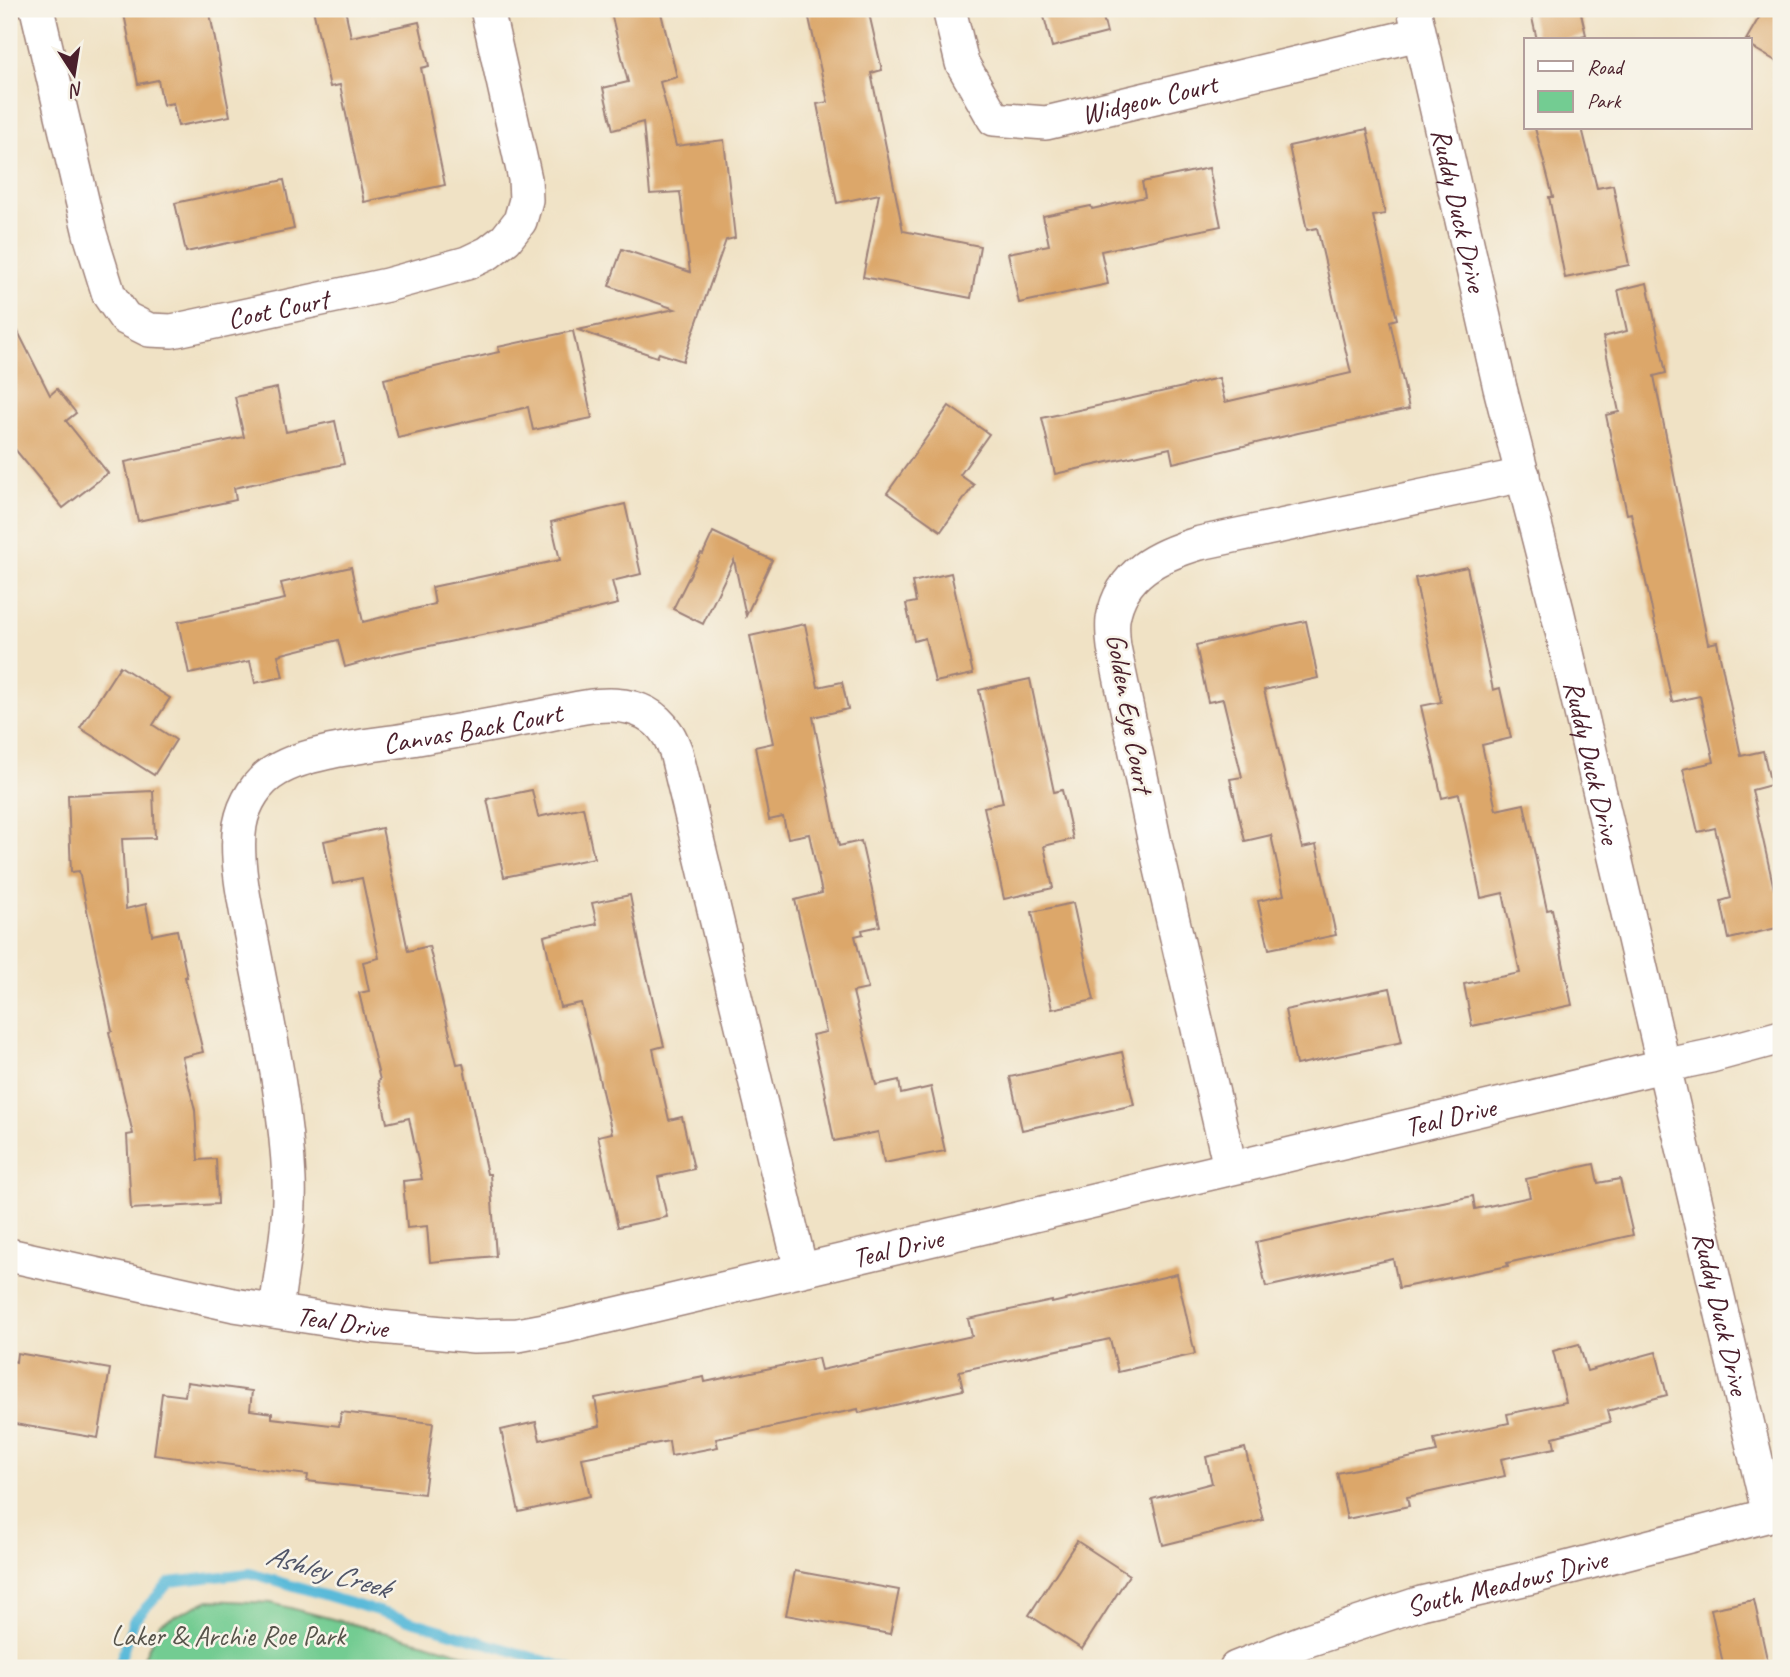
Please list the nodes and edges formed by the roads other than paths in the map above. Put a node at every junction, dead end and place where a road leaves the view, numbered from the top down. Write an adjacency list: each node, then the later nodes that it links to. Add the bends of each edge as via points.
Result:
1 (37, 9): 2 (street, Coot Court, via 90,234 109,295 125,318 149,330 172,331 387,285 467,262 506,239 520,221 526,200 525,178)
2 (487, 9)
3 (949, 9): 4 (street, Widgeon Court, via 962,63 994,119 1046,123)
4 (1417, 22): 5 (street, Ruddy Duck Drive)
5 (1523, 475): 7 (street, Ruddy Duck Drive); 8 (street, Golden Eye Court, via 1200,543 1153,561 1133,576 1119,596 1113,621 1114,647)
6 (1781, 1037): 7 (street, Teal Drive)
7 (1663, 1066): 8 (street, Teal Drive); 12 (street, Ruddy Duck Drive)
8 (1230, 1167): 10 (street, Teal Drive)
9 (9, 1255): 11 (street, Teal Drive)
10 (801, 1270): 11 (street, Teal Drive, via 518,1335 474,1336 370,1326); 11 (street, Canvas Back Court, via 676,751 667,732 651,716 632,707 610,705 298,760 258,785 246,805 239,850 244,901 279,1083 289,1180)
11 (276, 1311)
12 (1775, 1514): 13 (street, South Meadows Drive, via 1421,1603)
13 (1236, 1668)

